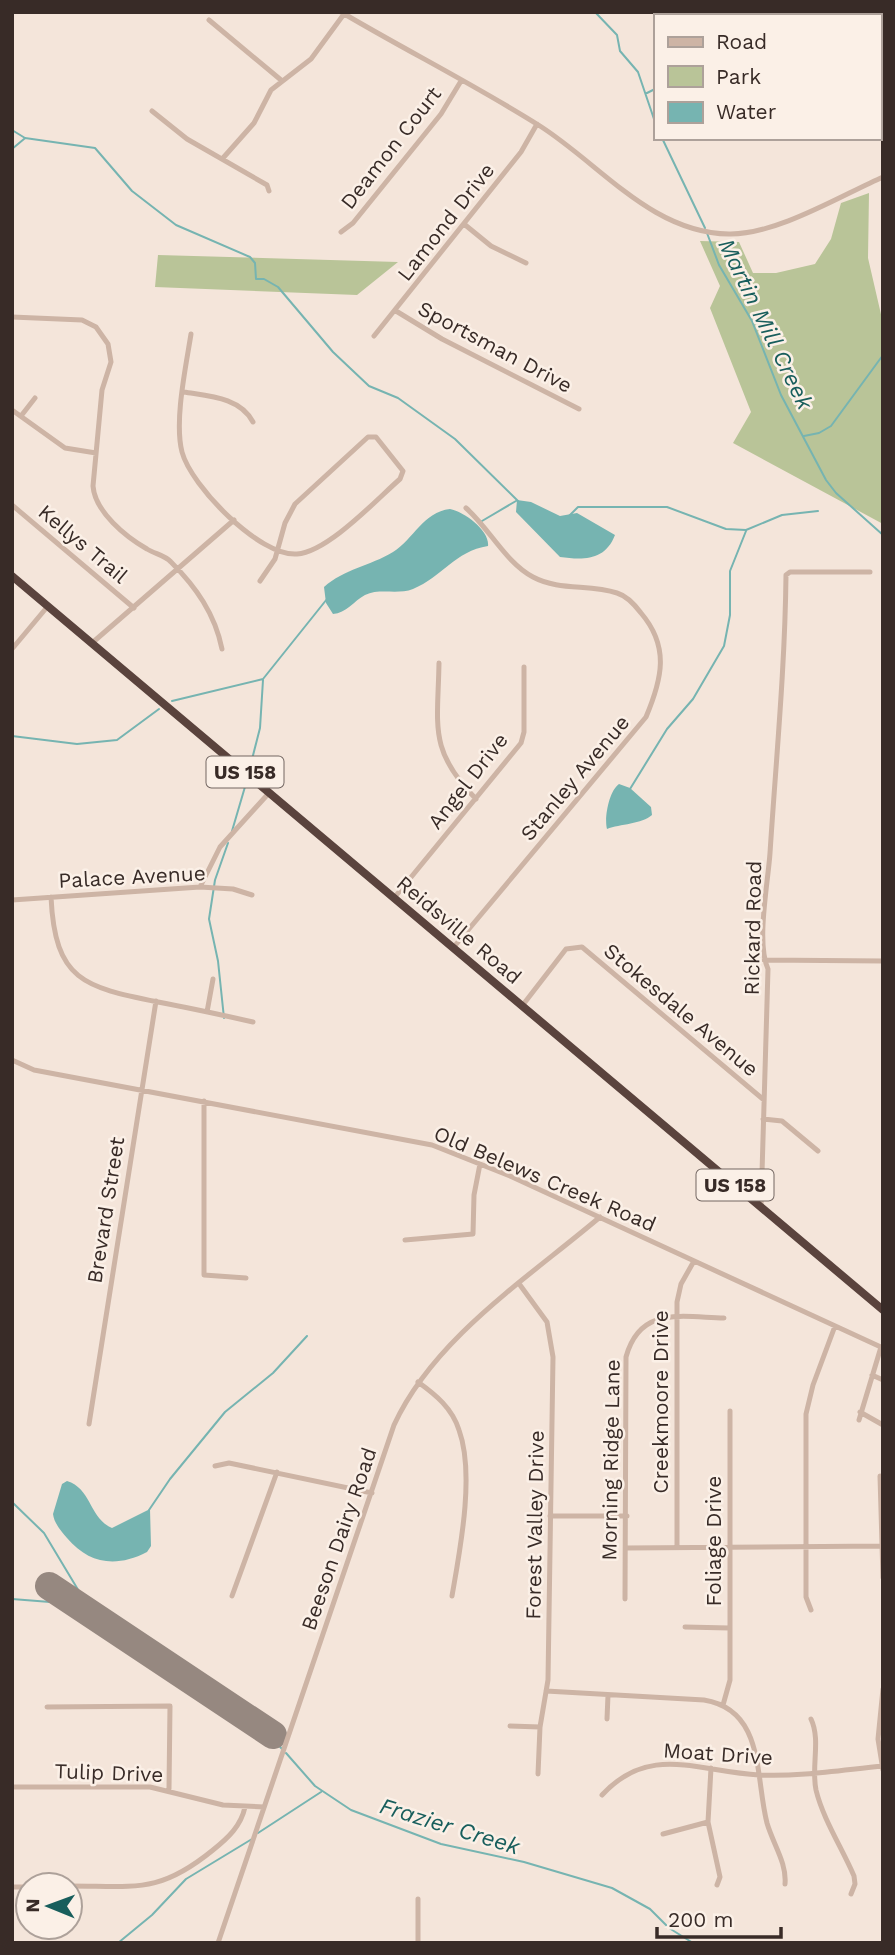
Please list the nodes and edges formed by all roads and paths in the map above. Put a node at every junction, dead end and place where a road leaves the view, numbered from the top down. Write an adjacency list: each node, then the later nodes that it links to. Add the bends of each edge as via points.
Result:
1 (343, 13): 3 (street, via 311,59); 4 (street)
2 (208, 20): 3 (street)
3 (281, 80): 7 (street, via 265,98 254,123)
4 (461, 81): 6 (street); 11 (street, Deamon Court, via 431,127)
5 (152, 111): 7 (street, via 187,139)
6 (537, 124): 8 (street, via 654,213 707,233 761,230); 10 (street, Lamond Drive, via 521,152)
7 (223, 158): 9 (street)
8 (883, 177)
9 (269, 191)
10 (464, 224): 12 (street, via 491,246); 13 (street, Lamond Drive)
11 (341, 232)
12 (526, 263)
13 (396, 311): 16 (street, Lamond Drive); 19 (street, Sportsman Drive)
14 (12, 317): 23 (street, via 79,319 96,327 105,338 111,362 102,390)
15 (191, 334): 17 (street)
16 (374, 336)
17 (184, 392): 22 (street, via 230,401); 26 (street, via 182,452 196,479)
18 (35, 398): 21 (street)
19 (579, 409)
20 (12, 410): 21 (street)
21 (21, 416): 23 (street, via 65,448)
22 (253, 422)
23 (96, 453): 28 (street, via 93,486 99,507)
24 (12, 505): 33 (street, Kellys Trail)
25 (466, 508): 46 (street, Stanley Avenue, via 530,576 555,585 618,593 631,602 653,629 662,662 654,698 640,726)
26 (234, 520): 27 (street); 28 (street)
27 (276, 552): 27 (street, via 295,504 359,444 376,437 403,471 400,479 321,546 298,554); 31 (street)
28 (177, 569): 33 (street); 36 (street, via 209,609)
29 (870, 572): 47 (street, Rickard Road, via 786,575)
30 (12, 576): 32 (highway, Reidsville Road / US 158)
31 (260, 581)
32 (48, 606): 34 (highway, Reidsville Road / US 158); 35 (street)
33 (134, 608): 34 (street)
34 (92, 643): 39 (highway, Reidsville Road / US 158)
35 (12, 649)
36 (222, 649)
37 (439, 663): 40 (street, via 440,750 450,770)
38 (524, 667): 40 (street, Angel Drive, via 521,743)
39 (269, 793): 41 (street, via 220,847); 44 (highway, Reidsville Road / US 158)
40 (476, 799): 44 (street, Angel Drive)
41 (200, 887): 42 (street, Palace Avenue); 43 (street, Palace Avenue)
42 (252, 895)
43 (51, 897): 45 (street, Palace Avenue); 50 (street, via 54,938 75,974 108,992)
44 (394, 898): 46 (highway, Reidsville Road / US 158)
45 (12, 900)
46 (453, 948): 51 (highway, Reidsville Road / US 158)
47 (764, 960): 48 (street); 56 (street, Rickard Road, via 768,969)
48 (883, 961)
49 (213, 979): 52 (street)
50 (156, 1002): 52 (street); 55 (street, Brevard Street)
51 (522, 1006): 56 (street, Stokesdale Avenue, via 566,949 582,947); 61 (highway, Reidsville Road / US 158)
52 (207, 1012): 53 (street)
53 (253, 1022)
54 (12, 1060): 55 (street, Old Belews Creek Road, via 34,1070)
55 (141, 1090): 57 (street, Old Belews Creek Road); 78 (street, Brevard Street)
56 (764, 1100): 58 (street, Rickard Road)
57 (204, 1101): 60 (street, Old Belews Creek Road, via 393,1136); 65 (street, via 204,1275)
58 (763, 1119): 59 (street, via 782,1121); 61 (street, Rickard Road)
59 (818, 1151)
60 (480, 1164): 62 (street, Old Belews Creek Road); 63 (street, via 473,1234)
61 (761, 1208): 67 (highway, Reidsville Road / US 158)
62 (600, 1217): 64 (street, Old Belews Creek Road); 66 (street, Beeson Dairy Road)
63 (405, 1240)
64 (694, 1261): 68 (street, Creekmoore Drive, via 681,1284); 70 (street, Old Belews Creek Road)
65 (246, 1278)
66 (520, 1285): 74 (street, Beeson Dairy Road, via 469,1327); 84 (street, Forest Valley Drive, via 541,1310 551,1336)
67 (883, 1310)
68 (678, 1317): 69 (street, Morning Ridge Lane); 85 (street, Morning Ridge Lane, via 646,1324 630,1341 626,1357); 87 (street, Creekmoore Drive)
69 (724, 1318)
70 (835, 1326): 71 (street, Old Belews Creek Road); 89 (street, via 807,1411)
71 (882, 1348): 72 (street)
72 (872, 1375): 73 (street); 76 (street)
73 (883, 1380)
74 (418, 1382): 83 (street, Beeson Dairy Road, via 394,1425); 93 (street, via 451,1412 465,1453 463,1531)
75 (730, 1411): 88 (street, Foliage Drive)
76 (860, 1412): 77 (street); 79 (street)
77 (859, 1420)
78 (89, 1424)
79 (883, 1425)
80 (215, 1466): 81 (street, via 229,1463)
81 (277, 1472): 83 (street); 92 (street)
82 (880, 1476): 86 (street)
83 (372, 1493): 116 (street, Beeson Dairy Road)
84 (550, 1516): 85 (street); 99 (street, Forest Valley Drive)
85 (626, 1516): 90 (street, Morning Ridge Lane)
86 (881, 1546): 89 (street); 91 (street)
87 (677, 1547): 88 (street); 90 (street)
88 (730, 1547): 89 (street); 97 (street, Foliage Drive)
89 (805, 1547): 95 (street, via 806,1597)
90 (626, 1548): 94 (street, Morning Ridge Lane)
91 (883, 1578)
92 (232, 1596)
93 (452, 1596)
94 (625, 1599)
95 (811, 1610)
96 (684, 1627): 97 (street)
97 (729, 1628): 101 (street, Foliage Drive, via 730,1671)
98 (883, 1689): 108 (street, via 878,1739)
99 (546, 1691): 100 (street); 106 (street, Forest Valley Drive)
100 (608, 1695): 101 (street); 103 (street)
101 (723, 1705): 111 (street, via 750,1731)
102 (47, 1707): 113 (street, via 170,1706)
103 (607, 1719)
104 (811, 1719): 109 (street, via 815,1727)
105 (510, 1726): 106 (street)
106 (540, 1727): 110 (street, Forest Valley Drive)
107 (710, 1768): 111 (street, Moat Drive); 114 (street, Moat Drive, via 671,1763 644,1766 619,1778); 117 (street)
108 (882, 1768): 109 (street, Moat Drive)
109 (814, 1772): 111 (street, Moat Drive); 122 (street, via 818,1797 854,1876)
110 (538, 1774)
111 (759, 1775): 119 (street, via 767,1824 786,1871)
112 (12, 1787): 113 (street, Tulip Drive)
113 (169, 1789): 115 (street, Tulip Drive)
114 (602, 1795)
115 (245, 1807): 116 (street, Tulip Drive); 121 (street, via 242,1820 222,1842 170,1880)
116 (264, 1807): 124 (street, Beeson Dairy Road)
117 (708, 1822): 118 (street); 120 (street, via 720,1877)
118 (663, 1834)
119 (785, 1884)
120 (716, 1885)
121 (84, 1886)
122 (851, 1895)
123 (418, 1899): 125 (street)
124 (218, 1943)
125 (418, 1943)

